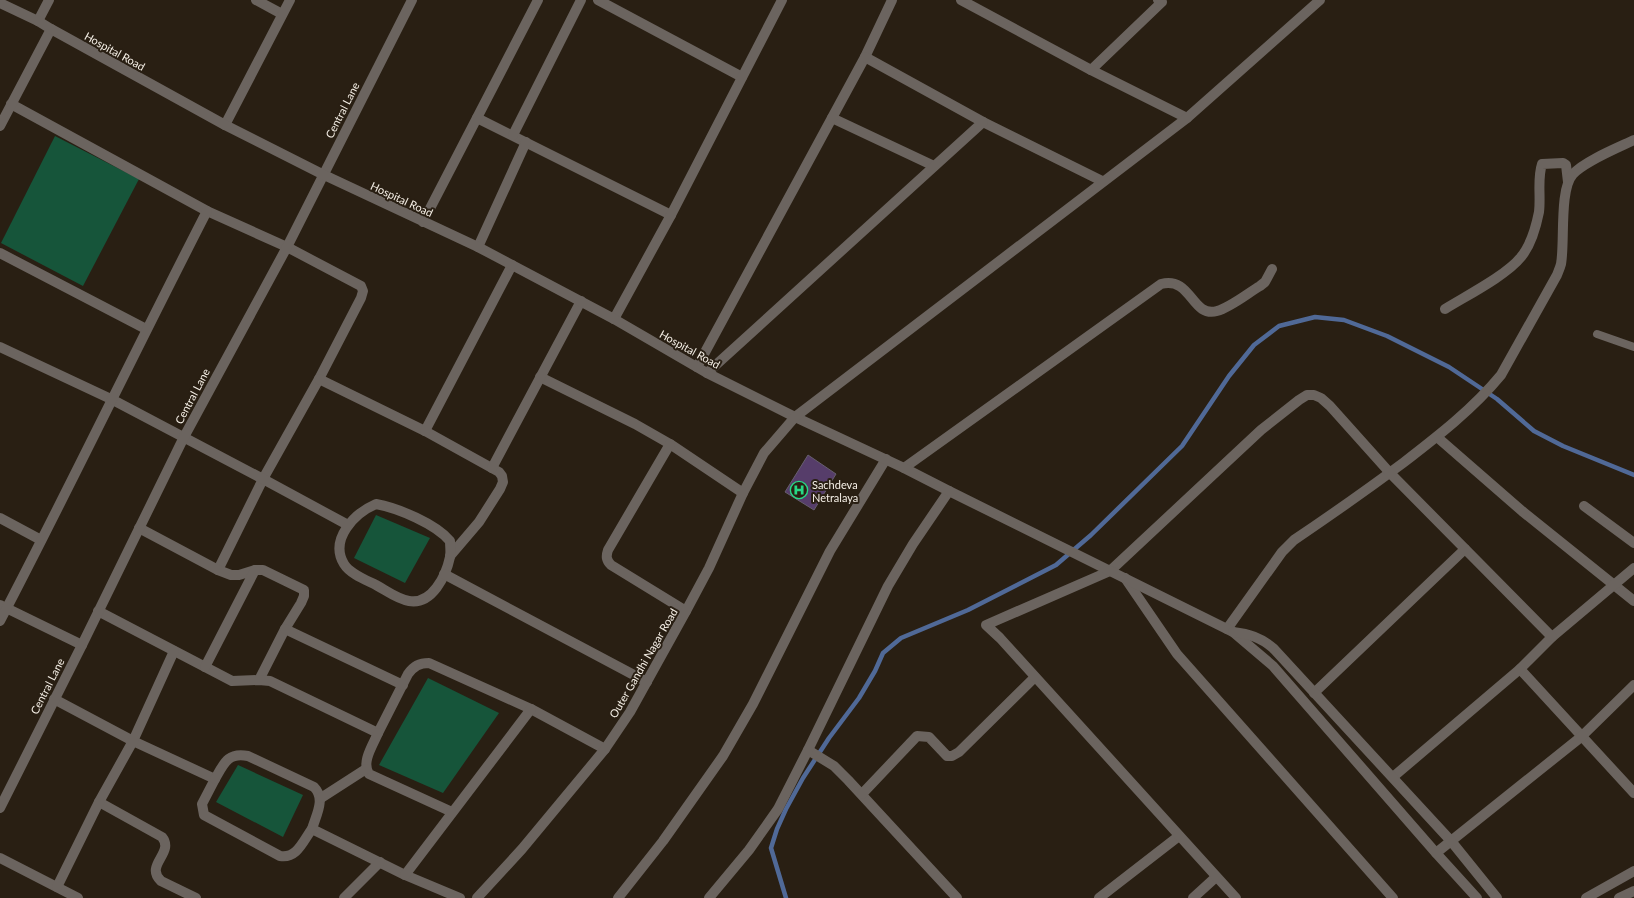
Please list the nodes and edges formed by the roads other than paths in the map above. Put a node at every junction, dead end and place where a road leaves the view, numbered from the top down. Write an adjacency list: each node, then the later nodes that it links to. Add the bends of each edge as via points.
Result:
1 (49, 0): 15 (street)
2 (256, 0): 14 (street)
3 (290, 0): 14 (street)
4 (412, 0): 31 (street, Central Lane)
5 (538, 0): 21 (street)
6 (581, 0): 27 (street)
7 (598, 0): 19 (street)
8 (782, 0): 19 (street)
9 (892, 0): 17 (street)
10 (961, 0): 18 (street)
11 (1320, 0): 23 (street, Outer Gandhi Nagar Road)
12 (1161, 1): 18 (street)
13 (0, 3): 15 (street, Hospital Road)
14 (282, 14): 25 (street)
15 (38, 21): 16 (street, Hospital Road)
16 (51, 29): 20 (street); 25 (street, Hospital Road)
17 (865, 57): 22 (street); 24 (street)
18 (1091, 70): 23 (street)
19 (742, 77): 35 (street)
20 (12, 104): 26 (street); 34 (street)
21 (477, 118): 27 (street); 36 (street)
22 (832, 118): 30 (street); 49 (street)
23 (1187, 118): 32 (street, Outer Gandhi Nagar Road)
24 (983, 122): 30 (street); 32 (street)
25 (225, 125): 31 (street, Hospital Road)
26 (0, 126)
27 (513, 135): 29 (street)
28 (1634, 140): 33 (street, via 1578,169)
29 (526, 142): 35 (street); 38 (street)
30 (934, 166): 50 (street)
31 (322, 174): 36 (street, Hospital Road); 37 (street, Central Lane)
32 (1102, 181): 54 (street, Outer Gandhi Nagar Road)
33 (1568, 182): 43 (street, via 1566,165 1559,162 1542,164 1539,211 1532,238 1521,258 1493,280); 57 (street, via 1563,215 1561,264 1557,276 1500,375 1486,393)
34 (207, 211): 37 (street); 45 (street)
35 (671, 215): 44 (street)
36 (423, 222): 38 (street, Hospital Road)
37 (287, 247): 52 (street, via 354,281 363,291); 56 (street, Central Lane)
38 (478, 247): 40 (street, Hospital Road)
39 (0, 253): 45 (street)
40 (512, 265): 42 (street, Hospital Road); 55 (street)
41 (1272, 269): 61 (street, via 1260,286 1217,311 1200,308 1180,285 1174,282 1161,284)
42 (581, 301): 44 (street, Hospital Road); 51 (street)
43 (1446, 308)
44 (614, 319): 49 (street, Hospital Road)
45 (146, 329): 53 (street)
46 (1597, 334): 48 (lane)
47 (0, 347): 53 (street)
48 (1634, 348)
49 (697, 367): 50 (street, Hospital Road)
50 (707, 373): 54 (street, Hospital Road)
51 (540, 377): 58 (street); 60 (street)
52 (319, 379): 55 (street); 63 (street)
53 (113, 400): 56 (street); 70 (street)
54 (794, 417): 59 (street, Hospital Road); 65 (street, Outer Gandhi Nagar Road, via 764,454)
55 (425, 431): 60 (street)
56 (184, 437): 63 (street); 69 (street, Central Lane)
57 (1437, 437): 62 (street); 80 (street, via 1522,511)
58 (670, 444): 65 (street); 84 (street, via 606,556 611,565)
59 (886, 459): 61 (street, Hospital Road); 131 (street, via 830,551 753,704 723,756 663,841)
60 (492, 468): 73 (street, via 502,476 500,489 479,522)
61 (904, 468): 64 (street, Hospital Road)
62 (1390, 473): 72 (street); 77 (street, via 1326,402 1321,398 1307,396 1261,430); 87 (street, via 1294,540 1282,552)
63 (263, 479): 68 (street); 75 (street)
64 (948, 491): 77 (street, Hospital Road); 105 (street, via 888,586)
65 (742, 493): 84 (street, Outer Gandhi Nagar Road, via 709,568)
66 (1584, 506): 71 (street)
67 (0, 518): 70 (street)
68 (348, 526): 73 (street, via 366,508 376,504 390,507 445,534 450,541); 78 (street, via 339,546 344,563 351,571 401,599 410,602 421,601 430,596)
69 (139, 528): 75 (street); 83 (street, Central Lane)
70 (42, 540): 82 (street)
71 (1634, 543)
72 (1465, 549): 88 (street); 98 (street)
73 (450, 556): 78 (street)
74 (1634, 568): 80 (street)
75 (218, 570): 76 (street, via 239,575)
76 (255, 570): 86 (street, via 270,572 304,590 304,596); 91 (street)
77 (1110, 570): 79 (street, Hospital Road); 93 (street, via 986,625)
78 (444, 574): 95 (street)
79 (1125, 578): 87 (street, Hospital Road); 137 (street, via 1177,654)
80 (1615, 586): 81 (street); 88 (street)
81 (1634, 601)
82 (3, 606): 85 (street); 89 (street)
83 (98, 611): 89 (street, Central Lane); 90 (street)
84 (686, 611): 95 (street, Outer Gandhi Nagar Road)
85 (0, 621)
86 (285, 629): 94 (street); 96 (street)
87 (1230, 630): 98 (street, via 1264,640); 118 (street, via 1273,666)
88 (1552, 637): 92 (street)
89 (82, 645): 99 (street, Central Lane)
90 (174, 651): 91 (street); 103 (street)
91 (205, 667): 94 (street, via 232,682)
92 (1520, 670): 102 (street); 107 (street)
93 (1034, 678): 110 (street, via 959,752 947,756 929,737 918,736); 116 (street)
94 (259, 680): 101 (street, via 282,686)
95 (647, 682): 104 (street, Outer Gandhi Nagar Road)
96 (403, 685): 100 (street, via 414,666 429,663); 101 (street)
97 (1634, 686): 102 (street)
98 (1314, 693): 107 (street)
99 (54, 699): 103 (street); 113 (street, Central Lane)
100 (531, 709): 104 (street); 114 (street)
101 (378, 733): 106 (street, via 368,755)
102 (1582, 737): 109 (street); 117 (street)
103 (133, 741): 108 (street); 112 (street)
104 (606, 749): 130 (street, Outer Gandhi Nagar Road)
105 (811, 752): 110 (street, via 834,766); 132 (street, via 764,830)
106 (366, 769): 111 (street); 114 (street, via 369,774)
107 (1393, 778): 117 (street)
108 (215, 779): 111 (street, via 225,761 232,756 248,756 314,787); 115 (street, via 202,804 204,815 280,856 292,856)
109 (1634, 793)
110 (862, 794): 133 (street)
111 (321, 798): 115 (street)
112 (100, 802): 124 (street); 127 (street, via 162,837 166,846 156,868 157,877)
113 (0, 808)
114 (452, 812): 122 (street)
115 (312, 829): 120 (street)
116 (1179, 836): 123 (street); 134 (street)
117 (1451, 841): 118 (street); 139 (street)
118 (1436, 853): 138 (street)
119 (0, 858): 124 (street)
120 (380, 862): 122 (street); 128 (street)
121 (1634, 871): 140 (street)
122 (405, 875): 129 (street)
123 (1216, 877): 135 (street); 136 (street)
124 (57, 887): 126 (street)
125 (1634, 891): 141 (street)
126 (78, 898)
127 (196, 898)
128 (344, 898)
129 (460, 898)
130 (477, 898)
131 (618, 898)
132 (709, 898)
133 (958, 898)
134 (1099, 898)
135 (1193, 898)
136 (1236, 898)
137 (1393, 898)
138 (1477, 898)
139 (1497, 898)
140 (1586, 898)
141 (1619, 898)

